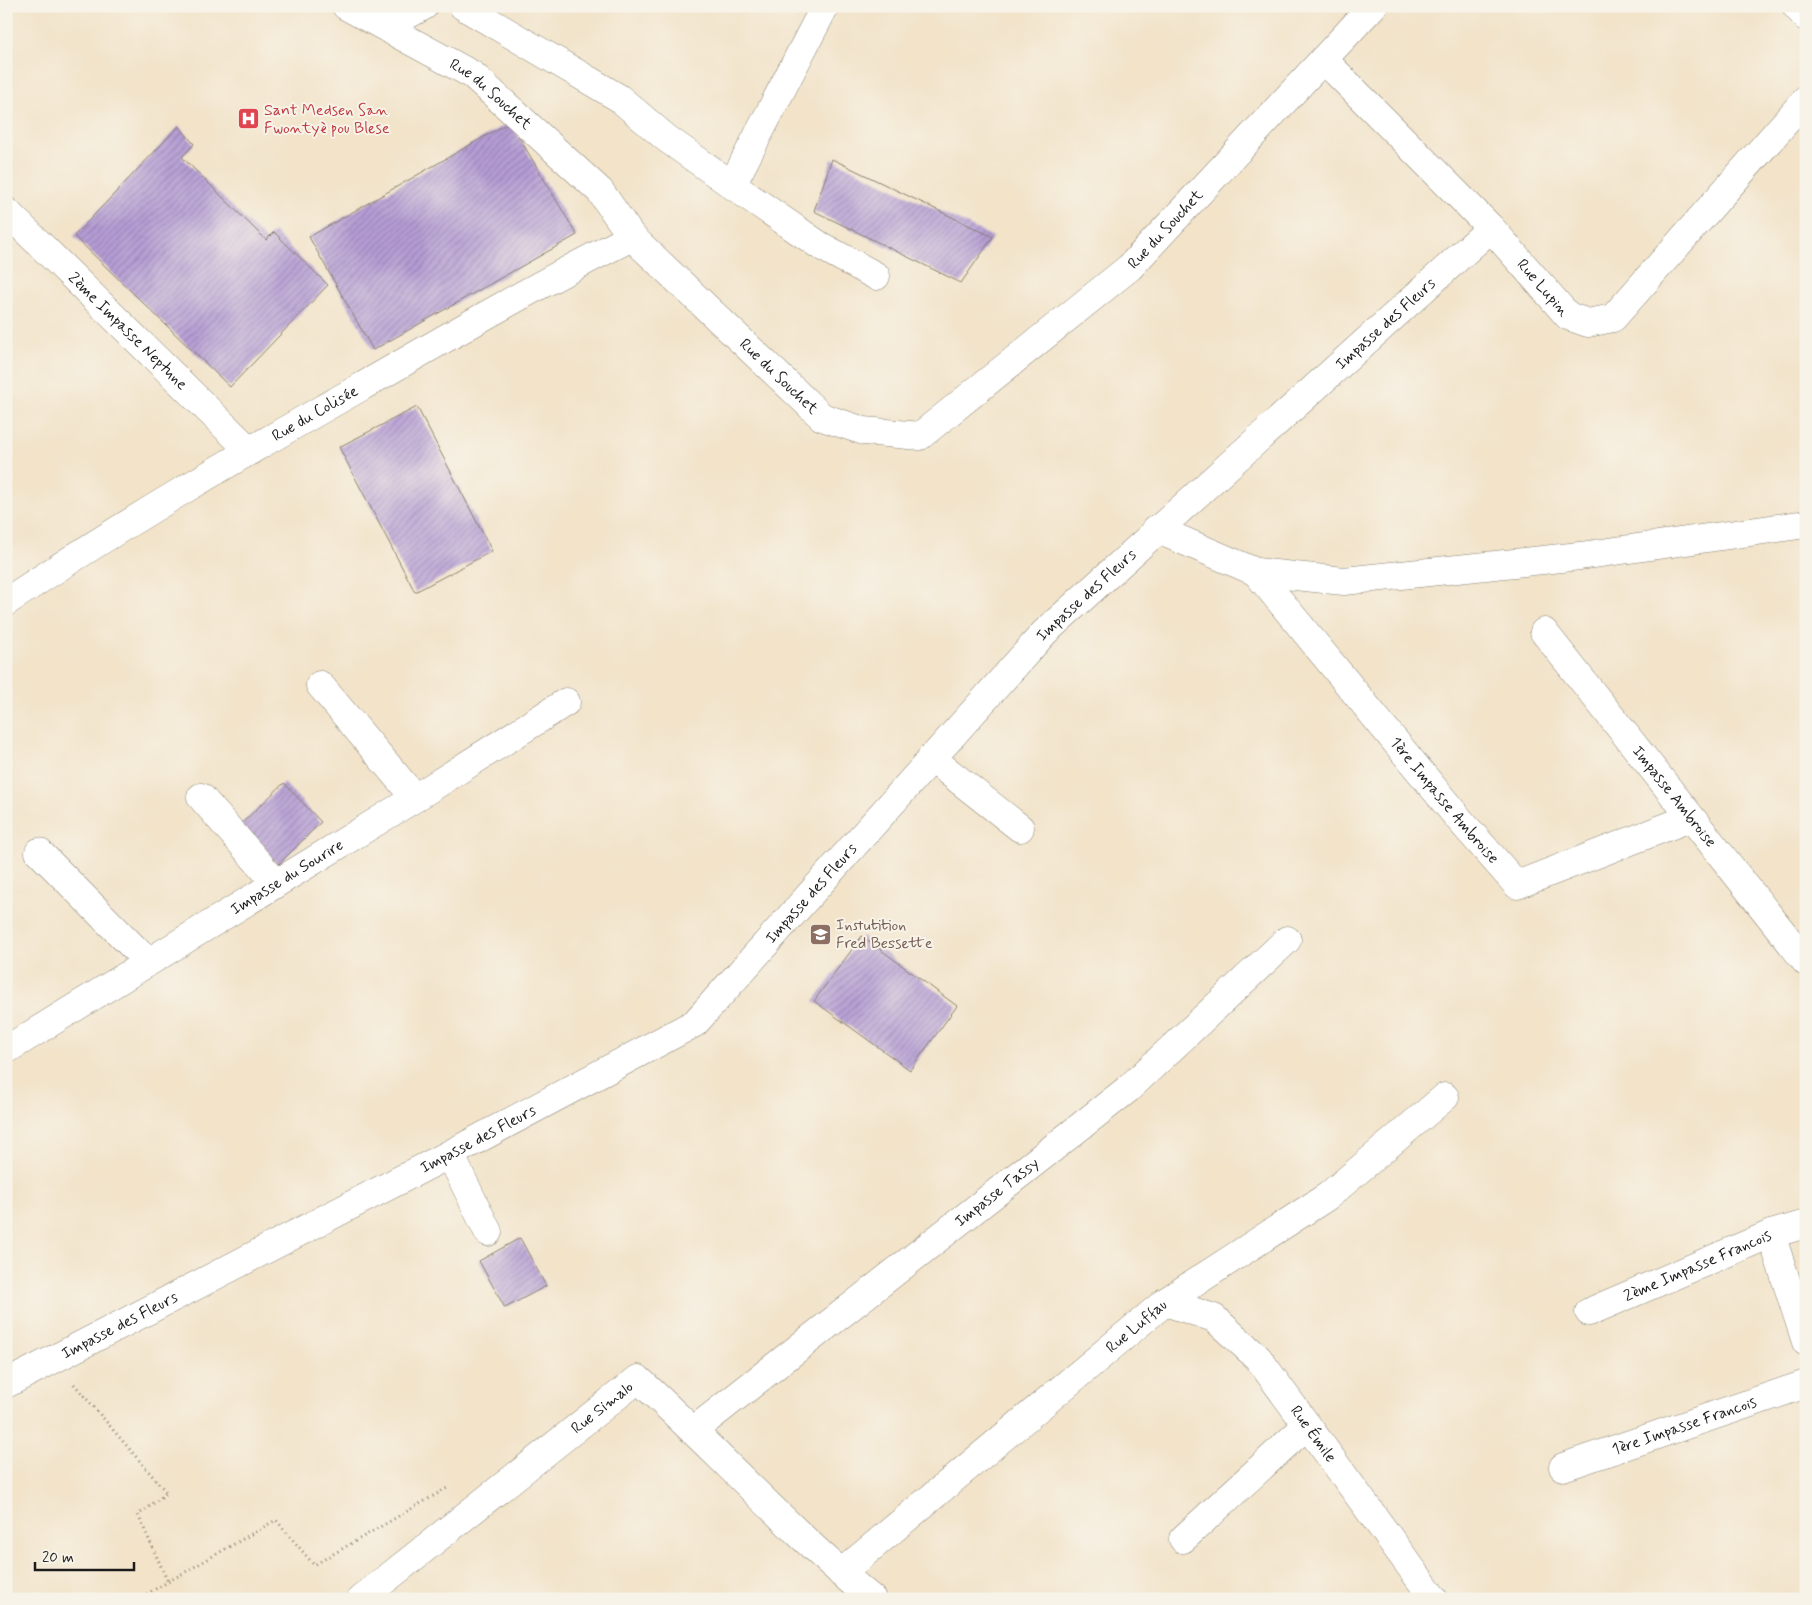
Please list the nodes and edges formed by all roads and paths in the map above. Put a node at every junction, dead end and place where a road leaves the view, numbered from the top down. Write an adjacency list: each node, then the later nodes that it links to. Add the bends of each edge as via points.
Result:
1 (346, 6): 8 (street, Rue du Souchet)
2 (424, 6): 8 (street)
3 (463, 6): 11 (street, via 619,98 666,138)
4 (825, 6): 11 (street)
5 (1373, 6): 9 (street, Rue du Souchet)
6 (1796, 6): 7 (street)
7 (1806, 16)
8 (387, 26): 14 (street, Rue du Souchet, via 473,75 600,191)
9 (1324, 60): 13 (street, Rue Lupin); 14 (street, Rue du Souchet, via 1130,267 920,436 864,431 822,417)
10 (1806, 99): 13 (street, Rue Lupin, via 1612,318 1588,323 1568,316)
11 (732, 185): 15 (street, via 820,245)
12 (6, 211): 16 (street, 2ème Impasse Neptune)
13 (1491, 228): 18 (street, Impasse des Fleurs)
14 (632, 237): 16 (street, Rue du Colisée, via 559,274)
15 (876, 276)
16 (250, 451): 20 (street, Rue du Colisée, via 61,565)
17 (1806, 524): 19 (street, via 1580,556 1344,581)
18 (1156, 529): 19 (street); 24 (street, Impasse des Fleurs, via 1044,633)
19 (1256, 572): 27 (street, 1ère Impasse Ambroise, via 1517,885)
20 (6, 602)
21 (1544, 632): 27 (street, Impasse Ambroise)
22 (320, 685): 26 (street)
23 (566, 702): 26 (street, Impasse du Sourire)
24 (931, 758): 28 (street); 36 (street, Impasse des Fleurs, via 695,1023)
25 (201, 797): 30 (street)
26 (415, 798): 30 (street, Impasse du Sourire)
27 (1690, 818): 33 (street, Impasse Ambroise)
28 (1020, 828)
29 (39, 852): 32 (street)
30 (276, 883): 32 (street, Impasse du Sourire)
31 (1287, 940): 47 (street, Impasse Tassy, via 1128,1089)
32 (148, 962): 34 (street, Impasse du Sourire)
33 (1806, 962)
34 (7, 1047)
35 (1445, 1097): 40 (street, Rue Luffau, via 1328,1196)
36 (450, 1154): 38 (street); 43 (street, Impasse des Fleurs)
37 (1806, 1224): 39 (street, 2ème Impasse Francois)
38 (488, 1232)
39 (1771, 1234): 41 (street, 2ème Impasse Francois); 42 (street)
40 (1165, 1302): 46 (street, Rue Émile, via 1214,1318 1258,1358); 51 (street, Rue Luffau)
41 (1589, 1312)
42 (1806, 1342)
43 (53, 1359): 44 (street, Impasse des Fleurs); 52 (path, via 167,1493 138,1516)
44 (6, 1384)
45 (1806, 1384): 48 (street, 1ère Impasse Francois)
46 (1307, 1425): 50 (street); 56 (street, Rue Émile)
47 (694, 1430): 49 (street, Rue Simalo, via 638,1379); 51 (street, Rue Simalo)
48 (1562, 1467)
49 (490, 1496): 52 (path, via 464,1479 314,1564 276,1520); 54 (street, Rue Simalo)
50 (1183, 1539)
51 (840, 1573): 55 (street, Rue Simalo)
52 (168, 1582): 53 (path)
53 (138, 1599)
54 (361, 1599)
55 (872, 1599)
56 (1434, 1599)

